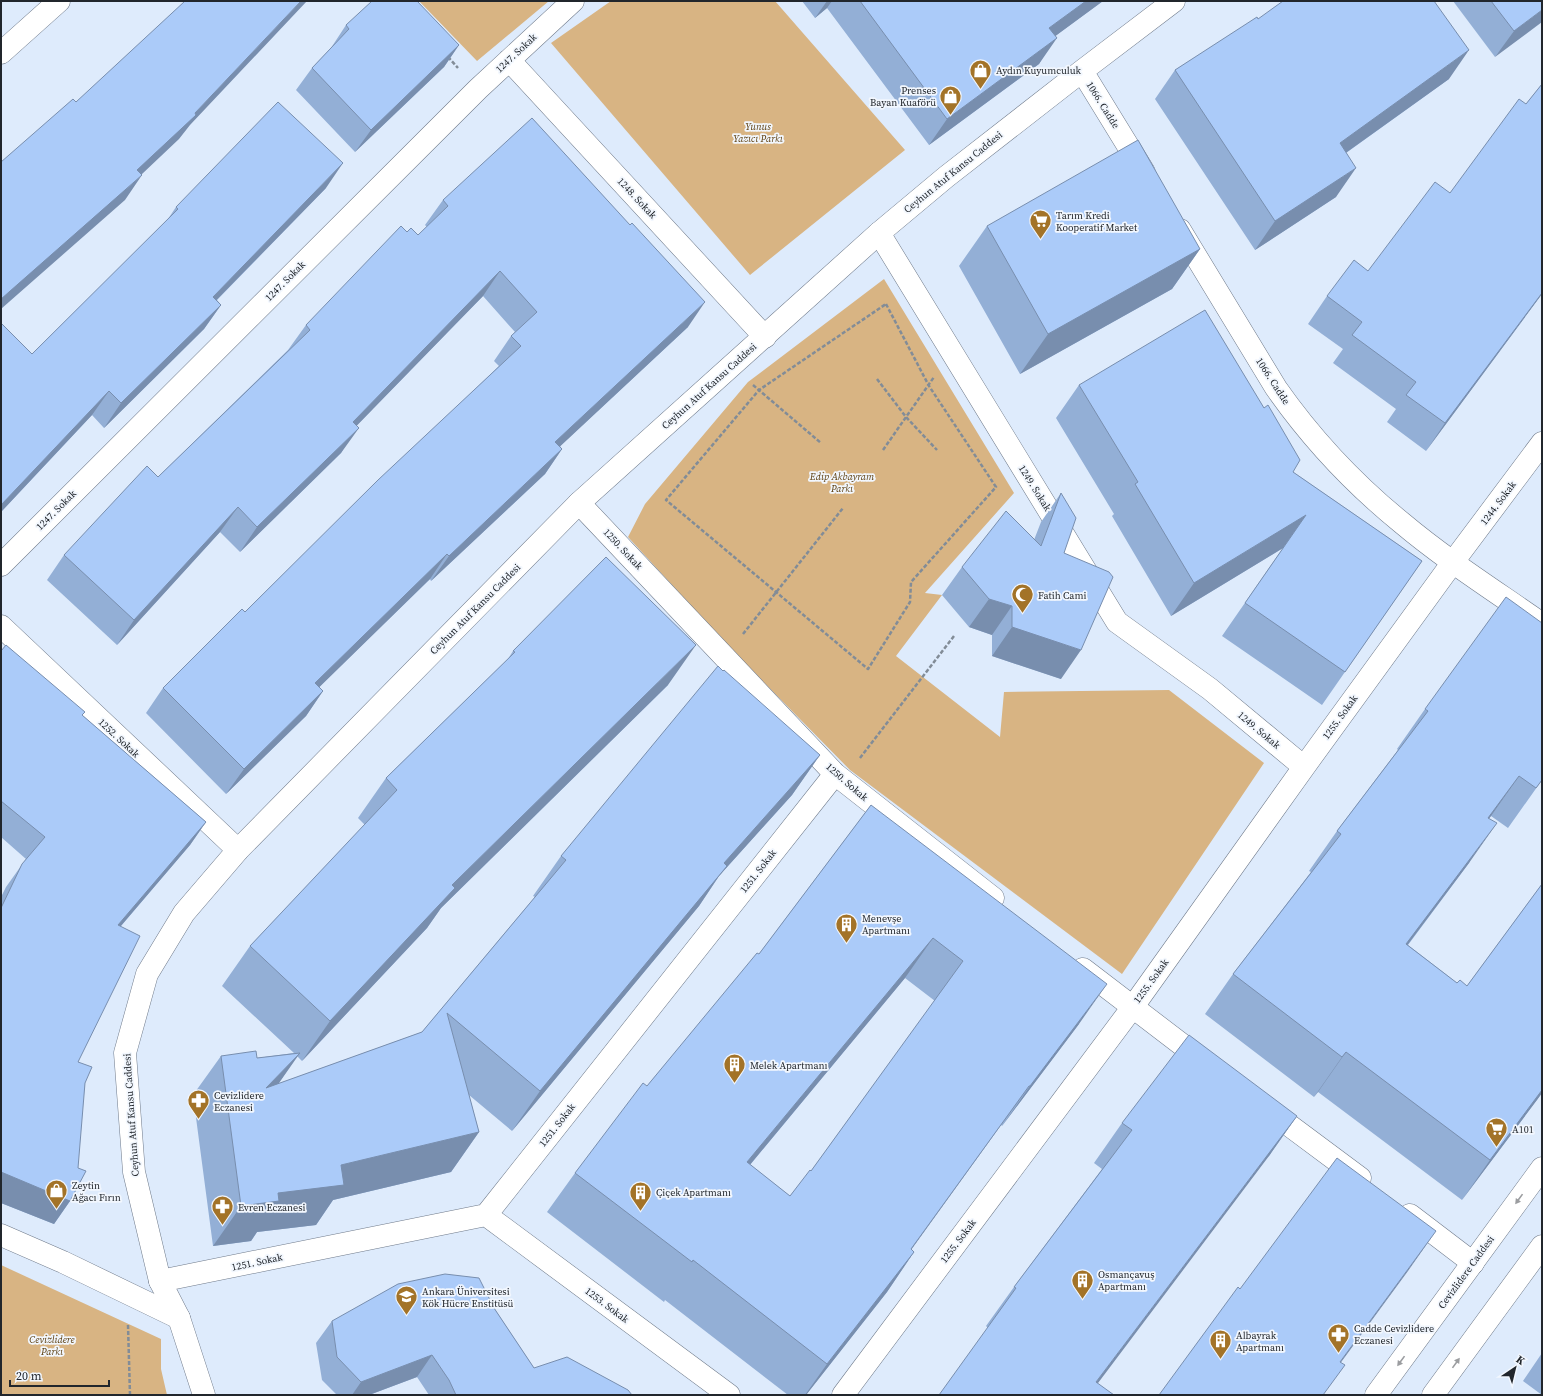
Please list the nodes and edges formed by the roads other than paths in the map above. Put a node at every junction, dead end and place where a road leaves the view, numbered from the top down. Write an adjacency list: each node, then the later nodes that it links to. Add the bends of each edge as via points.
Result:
1 (59, 1): 4 (street)
2 (573, 1): 5 (street, 1247. Sokak)
3 (1174, 1): 6 (street, Ceyhun Atuf Kansu Caddesi)
4 (1, 53)
5 (509, 60): 10 (street, 1248. Sokak); 14 (street, 1247. Sokak)
6 (1082, 71): 7 (street, 1066. Cadde); 9 (street, Ceyhun Atuf Kansu Caddesi)
7 (1156, 192)
8 (1169, 212): 13 (street, 1066. Cadde, via 1294,413 1342,468 1371,496 1401,523)
9 (879, 233): 10 (street, Ceyhun Atuf Kansu Caddesi); 17 (street, 1249. Sokak, via 1117,622 1210,689)
10 (765, 337): 12 (street, Ceyhun Atuf Kansu Caddesi)
11 (1542, 443): 13 (street, 1244. Sokak)
12 (579, 502): 18 (street, 1250. Sokak); 19 (street, Ceyhun Atuf Kansu Caddesi)
13 (1453, 562): 15 (street, 1066. Cadde); 17 (street, 1255. Sokak)
14 (1, 565)
15 (1542, 624)
16 (1, 626): 19 (street, 1252. Sokak)
17 (1304, 767): 22 (street, 1255. Sokak)
18 (839, 776): 20 (street, 1250. Sokak); 26 (street, 1251. Sokak)
19 (238, 850): 30 (street, Ceyhun Atuf Kansu Caddesi, via 184,914 147,974 125,1053 134,1172)
20 (1009, 910)
21 (1070, 959): 22 (street)
22 (1132, 1008): 23 (street); 34 (street, 1255. Sokak)
23 (1220, 1074)
24 (1252, 1097): 29 (street)
25 (1542, 1168): 29 (street, Cevizlidere Caddesi, one-way to 29)
26 (486, 1215): 30 (street, 1251. Sokak); 33 (street, 1253. Sokak)
27 (1, 1236): 31 (street, via 63,1262)
28 (1542, 1246): 36 (street, one-way to 28)
29 (1473, 1263): 35 (street, Cevizlidere Caddesi, one-way to 35)
30 (160, 1282): 31 (street, Ceyhun Atuf Kansu Caddesi)
31 (179, 1318): 32 (street, Ceyhun Atuf Kansu Caddesi)
32 (204, 1395)
33 (729, 1395)
34 (843, 1395)
35 (1376, 1395)
36 (1433, 1395)

